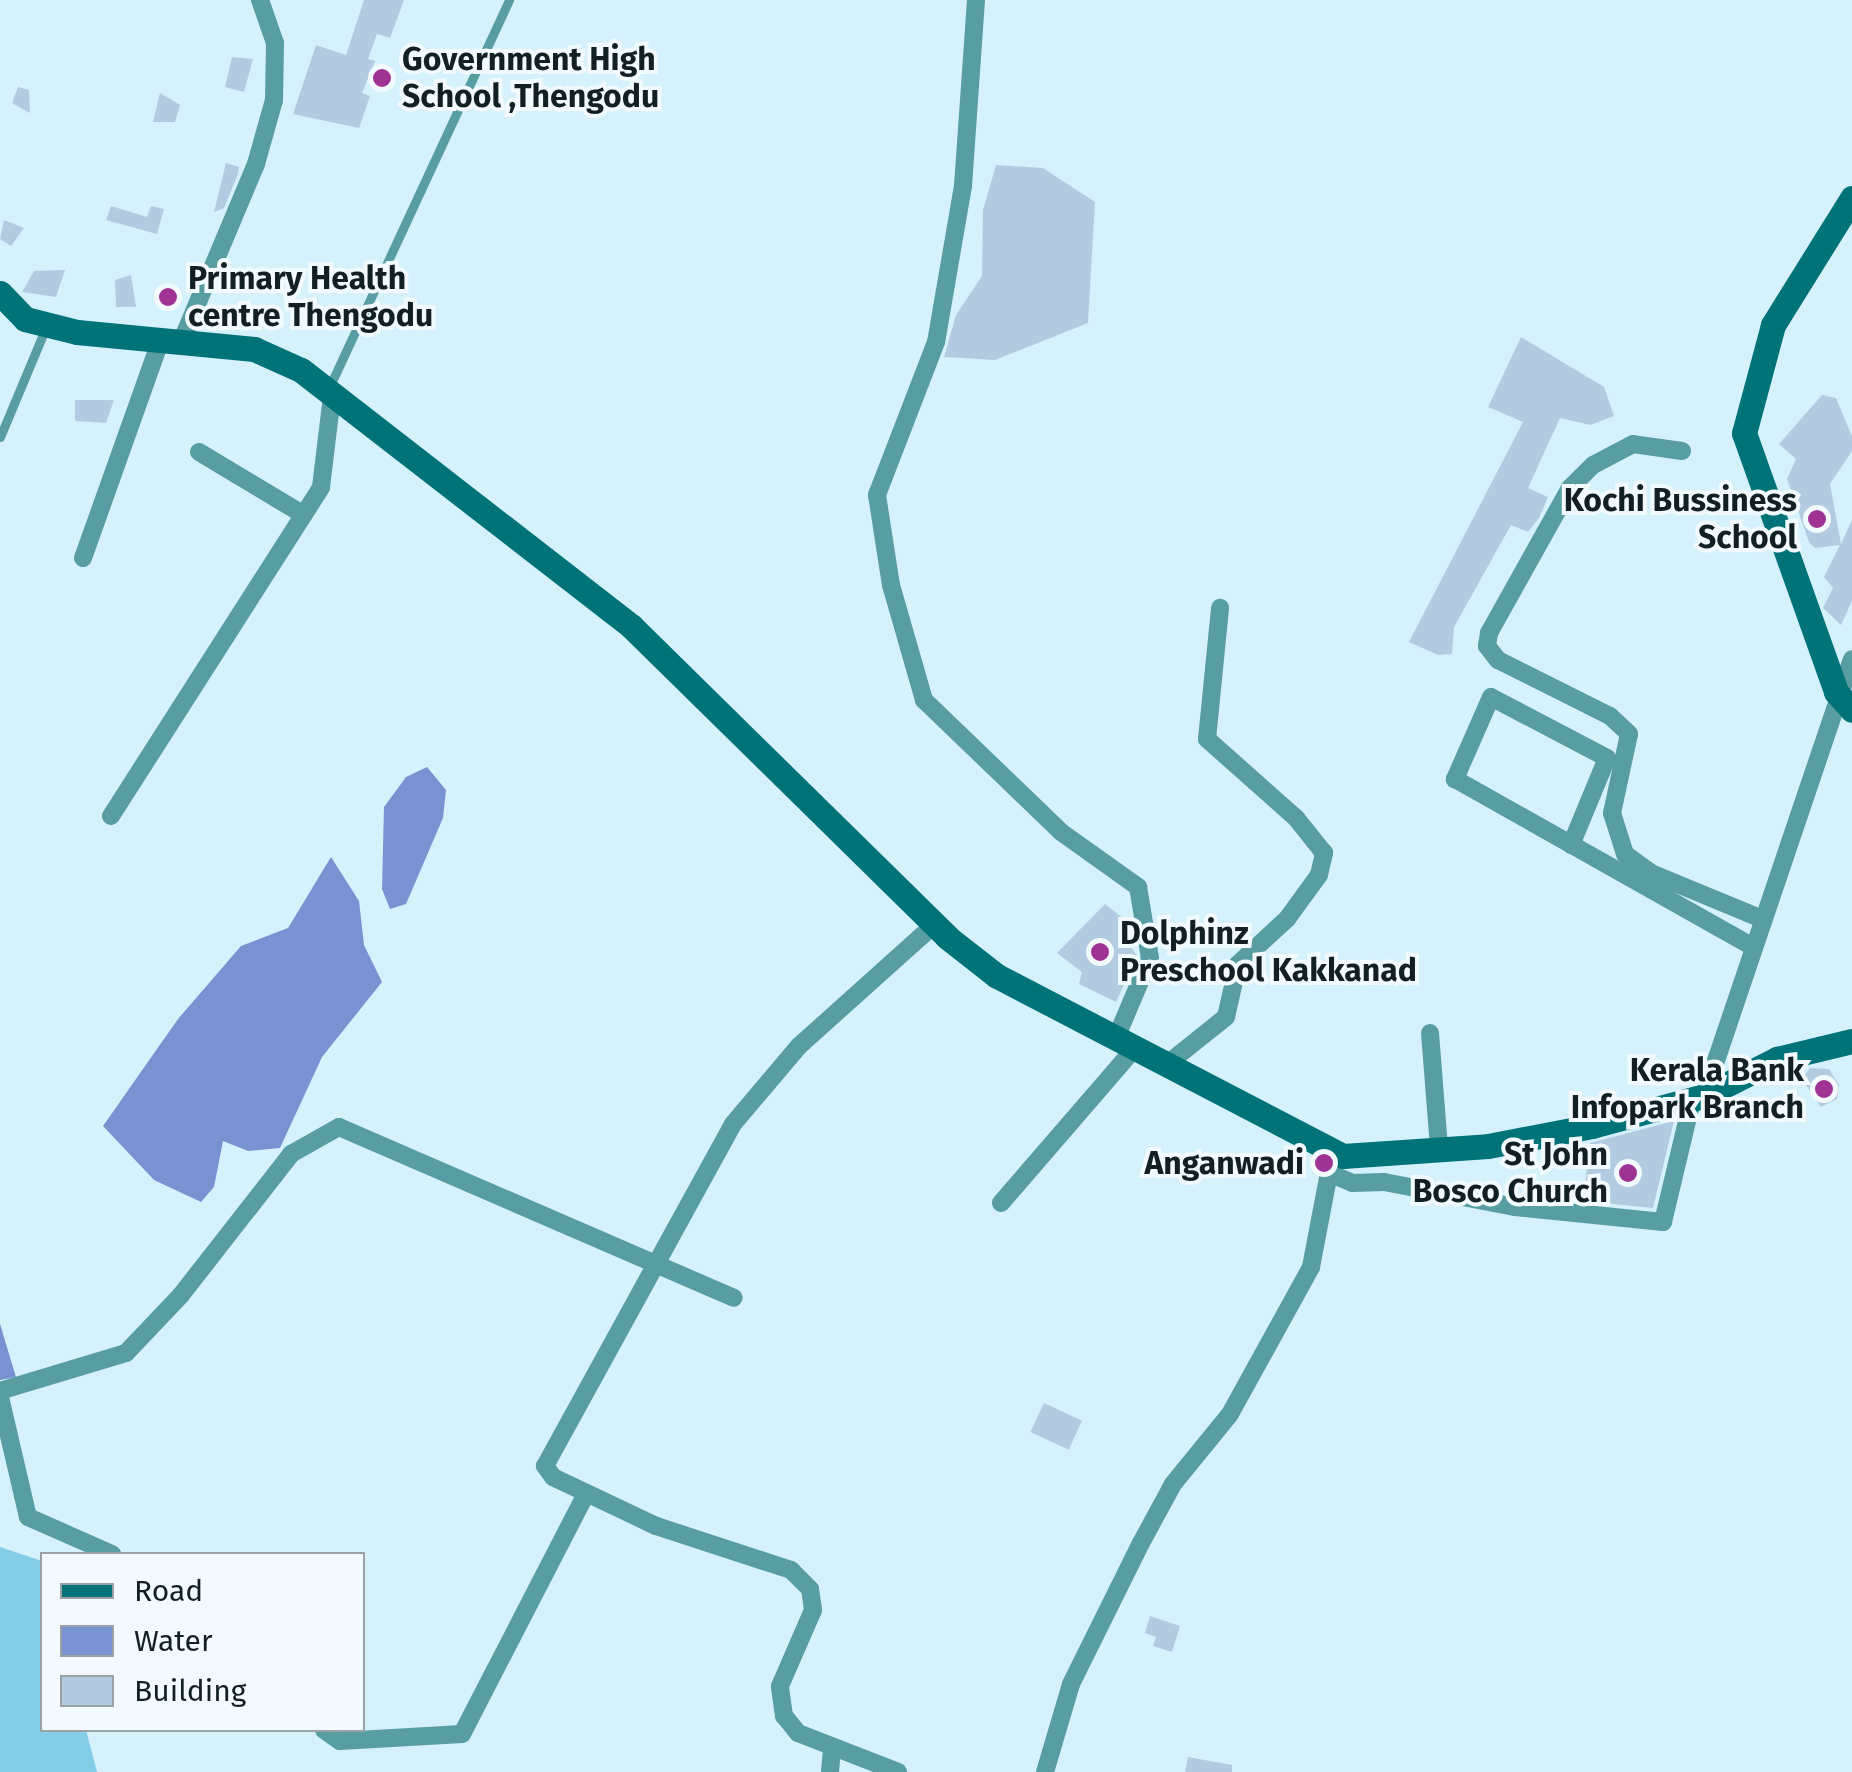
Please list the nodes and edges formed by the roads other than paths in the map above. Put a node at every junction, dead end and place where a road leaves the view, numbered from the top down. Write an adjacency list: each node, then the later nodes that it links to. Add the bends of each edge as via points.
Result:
1 (260, 0): 7 (street, via 275,43 274,100 256,164)
2 (509, 0): 8 (lane)
3 (976, 0): 24 (street, via 962,186 936,342 878,495 890,585 924,700 1061,832 1138,888 1150,958)
4 (1852, 198): 16 (main road, via 1773,325 1744,433)
5 (0, 294): 6 (main road, via 25,319)
6 (47, 324): 7 (main road); 9 (lane)
7 (172, 340): 8 (main road, via 254,349 301,370); 13 (street)
8 (330, 394): 12 (street, via 322,487); 20 (main road, via 631,626)
9 (0, 437)
10 (1682, 451): 19 (street, via 1634,444 1593,464 1570,488 1487,646 1498,660 1610,716 1630,734 1612,813 1625,854 1651,873)
11 (199, 452): 12 (street)
12 (304, 515): 17 (street)
13 (83, 558)
14 (1220, 608): 25 (street, via 1207,739 1284,807 1324,853 1319,875 1287,919 1238,964 1226,1017)
15 (1852, 659): 16 (street)
16 (1844, 701): 19 (street)
17 (111, 816)
18 (1571, 845): 18 (street, via 1455,780 1491,698 1607,758); 21 (street)
19 (1762, 919): 21 (street)
20 (934, 924): 24 (main road, via 996,976); 30 (street, via 762,1083)
21 (1753, 948): 26 (street)
22 (1430, 1034): 27 (street)
23 (1852, 1041): 26 (main road, via 1777,1060)
24 (1125, 1043): 25 (main road); 29 (street)
25 (1166, 1065): 28 (main road)
26 (1698, 1098): 27 (main road, via 1592,1126); 28 (street, via 1663,1222 1352,1183)
27 (1440, 1148): 28 (main road)
28 (1336, 1165): 39 (street, via 1311,1268 1230,1414 1173,1484 1141,1542 1071,1684)
29 (1001, 1203)
30 (654, 1266): 31 (street); 32 (street, via 339,1127 291,1154 181,1295 126,1353); 33 (street, via 545,1466)
31 (734, 1298)
32 (0, 1394): 34 (street, via 28,1517)
33 (586, 1494): 35 (street, via 462,1734 340,1741); 36 (street, via 656,1526 758,1555 810,1589 813,1610 780,1686 784,1716 798,1733)
34 (107, 1552)
35 (327, 1732)
36 (832, 1749): 37 (street); 38 (street)
37 (830, 1772)
38 (898, 1772)
39 (1045, 1772)

